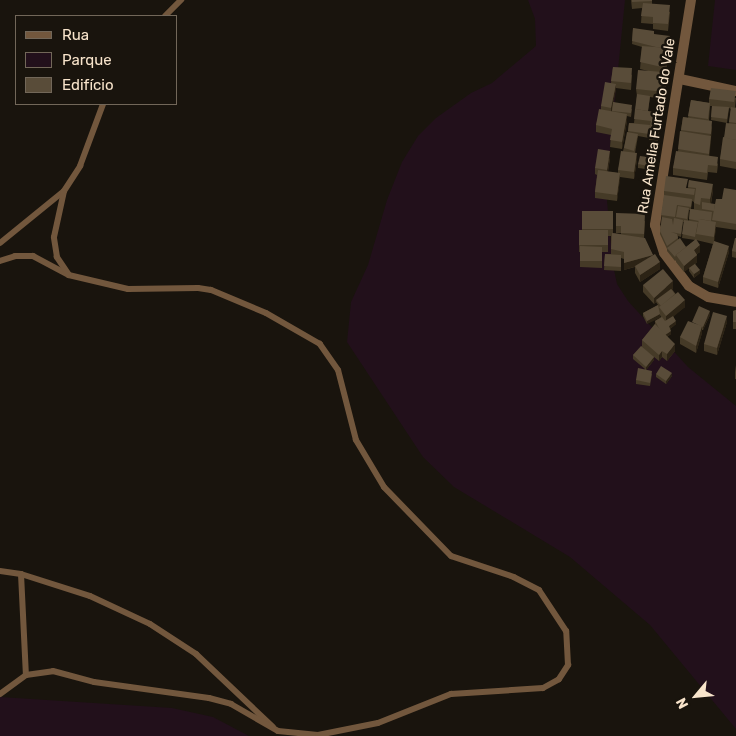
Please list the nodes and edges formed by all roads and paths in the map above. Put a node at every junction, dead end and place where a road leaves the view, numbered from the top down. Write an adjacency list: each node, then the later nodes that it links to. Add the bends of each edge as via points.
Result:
1 (181, 0): 3 (lane)
2 (691, 0): 4 (street, Rua Amelia Furtado do Vale)
3 (166, 15)
4 (680, 79): 5 (street); 11 (street, Rua Amelia Furtado do Vale, via 656,204 656,235 670,263 689,286 708,297)
5 (736, 91)
6 (103, 105): 7 (lane, via 80,166)
7 (64, 191): 8 (lane); 10 (lane, via 54,236 57,257)
8 (0, 243)
9 (0, 261): 10 (lane, via 15,256 33,256)
10 (69, 275): 16 (lane, via 128,290 211,290 266,313 320,344 338,370 356,440 384,487 451,556 514,577 539,590 566,631 569,654 565,673 543,688 451,694 358,729 318,735)
11 (736, 302)
12 (0, 571): 13 (lane)
13 (21, 574): 14 (lane); 16 (lane, via 90,596 173,638 218,673)
14 (26, 674): 15 (lane); 16 (lane, via 53,671 94,682 209,698 231,704)
15 (0, 694)
16 (278, 731)

